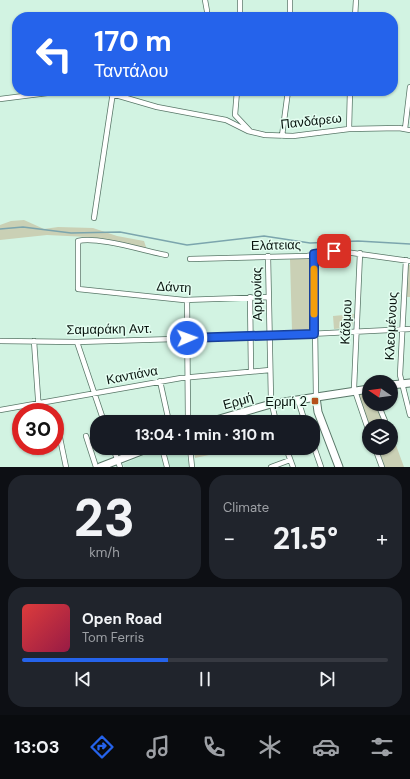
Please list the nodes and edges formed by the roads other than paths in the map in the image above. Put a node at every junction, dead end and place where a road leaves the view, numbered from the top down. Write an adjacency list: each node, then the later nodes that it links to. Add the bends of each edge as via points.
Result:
1 (205, 0): 5 (street)
2 (240, 0): 6 (street)
3 (290, 0): 7 (street)
4 (356, 0): 8 (street)
5 (207, 10)
6 (240, 12)
7 (290, 12)
8 (355, 12)
9 (410, 87): 18 (street)
10 (24, 96): 16 (street)
11 (112, 96): 22 (street)
12 (125, 96): 20 (street, Πανδάρεω, via 157,107 226,120)
13 (237, 96): 20 (street, via 235,116)
14 (287, 96): 21 (street)
15 (350, 96): 17 (street)
16 (0, 99)
17 (349, 129): 18 (street, Πανδάρεω); 21 (street, Πανδάρεω)
18 (405, 129): 19 (street, Πανδάρεω)
19 (410, 130)
20 (252, 132): 21 (street, Πανδάρεω)
21 (282, 136)
22 (94, 218)
23 (314, 254): 24 (street, Ελάτειας, via 338,251); 26 (street, Ελάτειας); 35 (street)
24 (360, 254): 28 (street, Ελάτειας); 34 (street, Κάδμου)
25 (166, 256): 31 (street, Δάντη, via 105,243 78,241 78,289)
26 (268, 256): 27 (street, Ελάτειας); 30 (street, Αρμονίας)
27 (190, 259)
28 (408, 261): 33 (street, Κλεομένους)
29 (250, 297): 30 (street, Δάντη); 31 (street, Δάντη); 36 (street)
30 (268, 297): 37 (street, Αρμονίας)
31 (187, 300): 38 (street)
32 (410, 328): 33 (street, Σαμαράκη Αντ.)
33 (402, 329): 34 (street, Σαμαράκη Αντ.); 48 (street, Κλεομένους)
34 (356, 332): 35 (street, Σαμαράκη Αντ.); 50 (street, Κάδμου)
35 (314, 334): 37 (street, Σαμαράκη Αντ.); 52 (street)
36 (250, 336): 37 (street, Σαμαράκη Αντ.); 38 (street, Σαμαράκη Αντ.); 43 (street)
37 (269, 336): 42 (street, Αρμονίας)
38 (187, 338): 41 (street, Σαμαράκη Αντ.); 44 (street)
39 (0, 341): 40 (street, Σαμαράκη Αντ.)
40 (34, 341): 41 (street, Σαμαράκη Αντ.); 54 (street)
41 (77, 342): 51 (street)
42 (270, 370): 43 (street, Καντιάνα); 56 (street, Αρμονίας)
43 (251, 371): 44 (street, Καντιάνα)
44 (187, 377): 45 (street, Καντιάνα); 61 (street)
45 (160, 381): 51 (street, Καντιάνα); 60 (street)
46 (410, 383): 48 (street)
47 (398, 384): 48 (street)
48 (401, 384): 65 (street, Κλεομένους)
49 (362, 390): 50 (street, Ερμή)
50 (354, 391): 52 (street, Ερμή); 66 (street)
51 (95, 394): 55 (street, Καντιάνα); 59 (street)
52 (316, 397): 53 (street, Ερμή); 85 (street, via 318,412)
53 (298, 400): 56 (street, Ερμή); 64 (street)
54 (38, 403)
55 (44, 403)
56 (271, 404): 62 (street, Ερμή); 63 (street, Αρμονίας)
57 (12, 408): 58 (street, Καντιάνα)
58 (0, 410)
59 (102, 415)
60 (167, 415)
61 (188, 415)
62 (233, 415)
63 (274, 415)
64 (303, 415)
65 (410, 415)
66 (365, 419)
67 (86, 436): 78 (street)
68 (63, 455): 77 (street)
69 (136, 455): 76 (street)
70 (164, 455): 80 (street)
71 (191, 455): 81 (street)
72 (288, 455): 75 (street)
73 (317, 455): 84 (street)
74 (378, 455): 86 (street)
75 (290, 460): 82 (street); 83 (street)
76 (119, 464): 79 (street)
77 (66, 467)
78 (96, 467)
79 (100, 467)
80 (167, 467)
81 (192, 467)
82 (271, 467)
83 (292, 467)
84 (321, 467)
85 (339, 467)
86 (382, 467)

